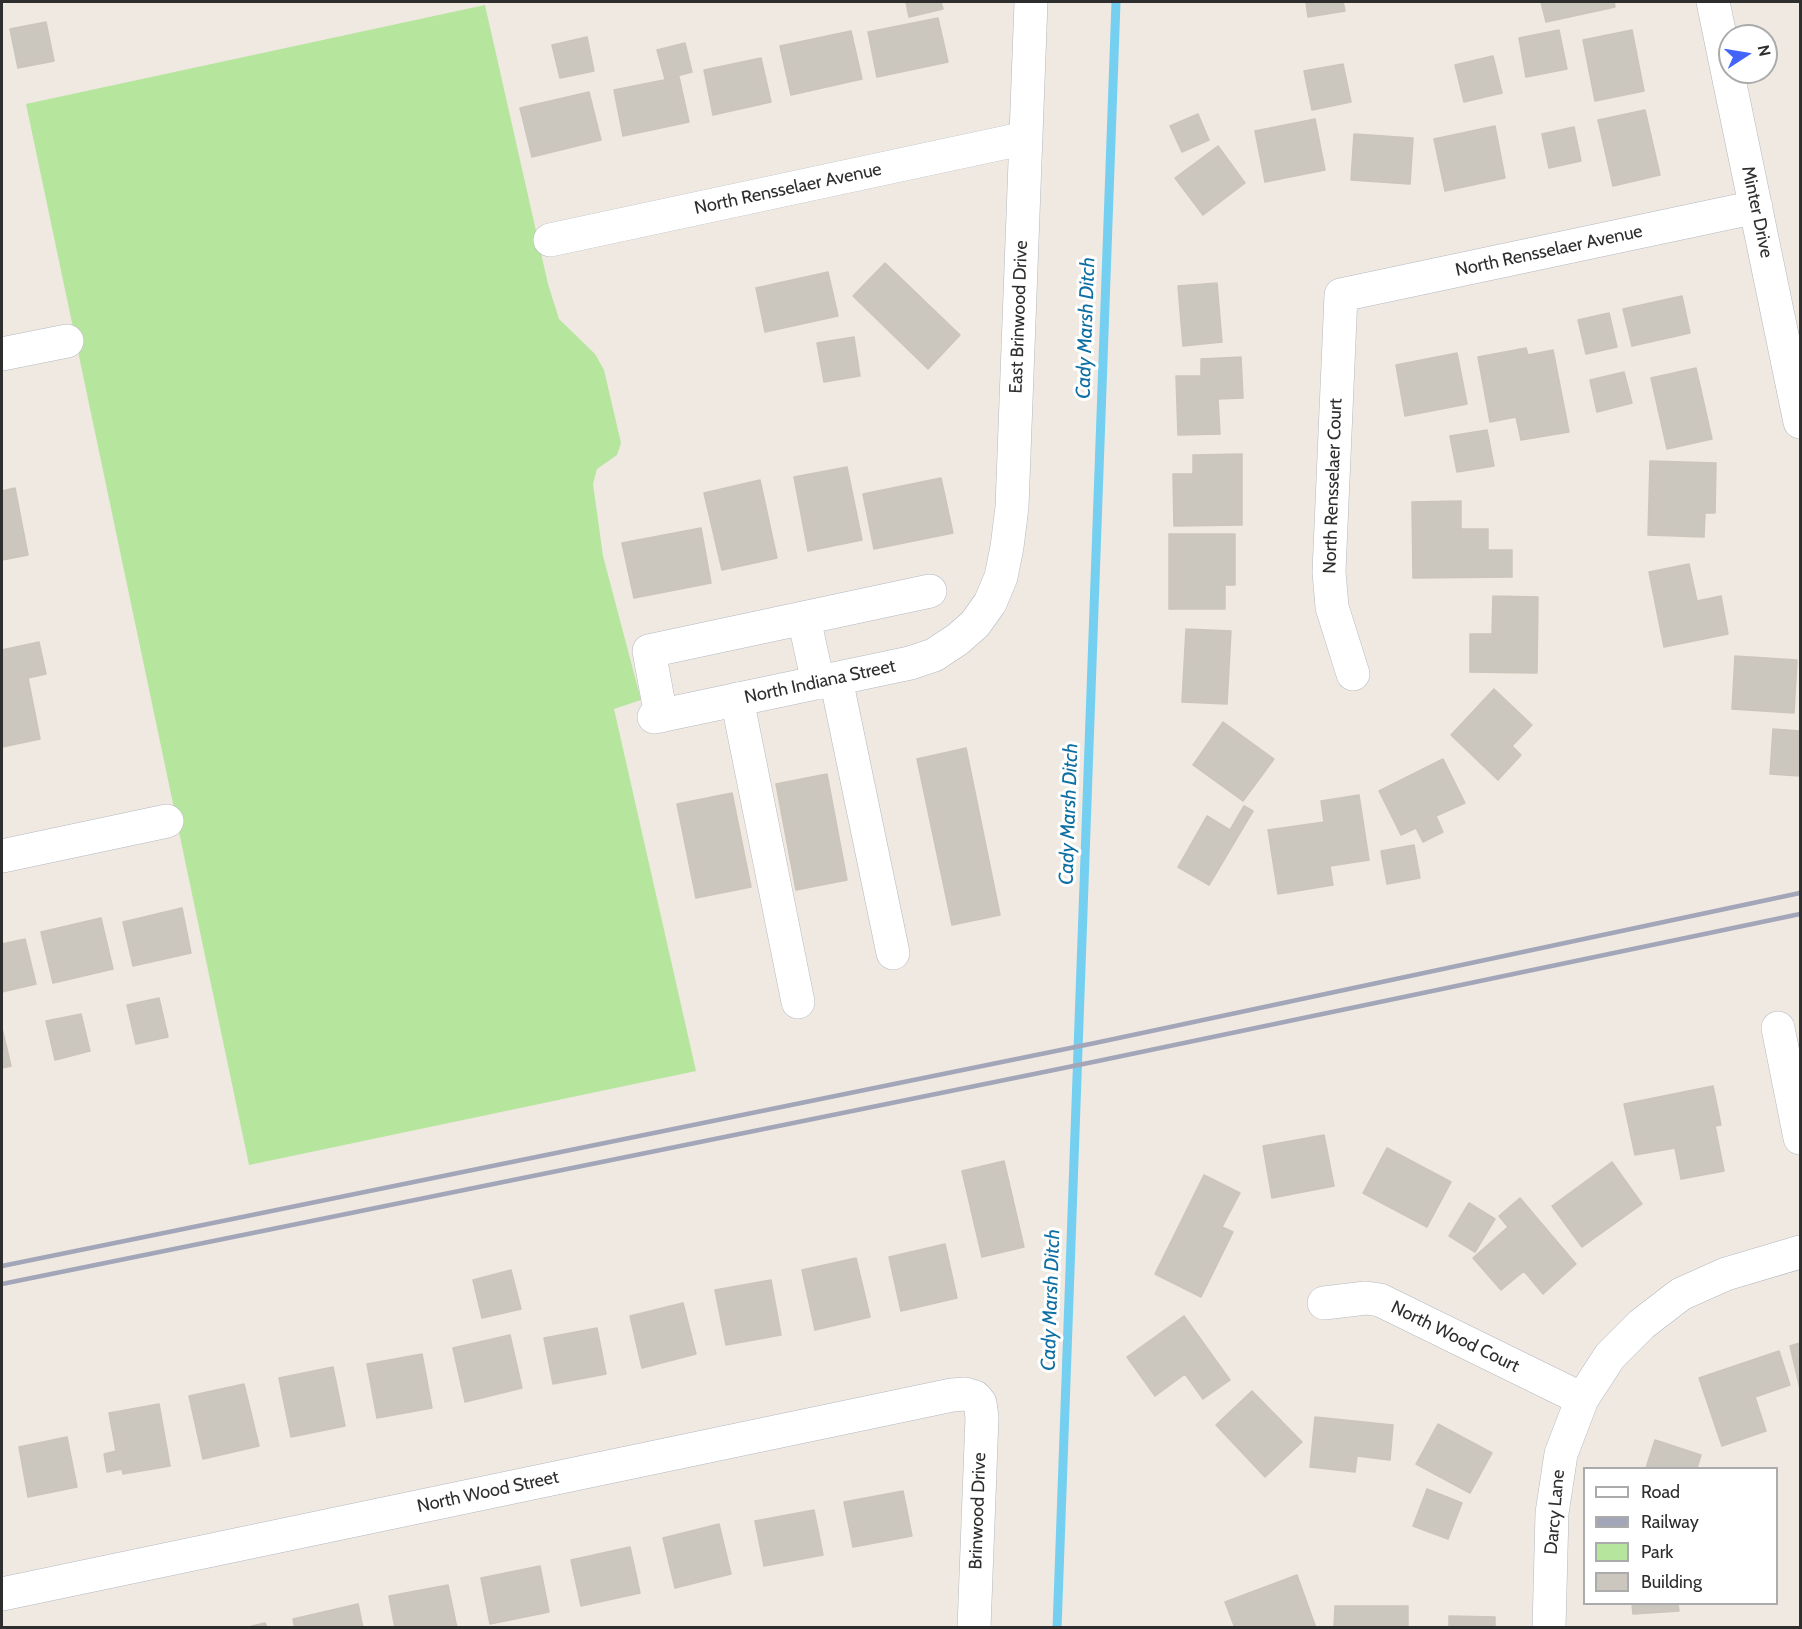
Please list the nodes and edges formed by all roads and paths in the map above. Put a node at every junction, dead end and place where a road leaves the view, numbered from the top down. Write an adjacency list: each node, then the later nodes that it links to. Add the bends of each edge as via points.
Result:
1 (1031, 2): 3 (street, East Brinwood Drive)
2 (1713, 2): 4 (street, Minter Drive)
3 (1026, 138): 5 (street, North Rensselaer Avenue); 12 (street, East Brinwood Drive, via 1012,507 1001,577)
4 (1756, 207): 6 (street, North Rensselaer Avenue); 9 (street, Minter Drive)
5 (550, 240)
6 (1341, 295): 13 (street, North Rensselaer Court, via 1329,572 1332,607)
7 (67, 341): 8 (street)
8 (2, 354)
9 (1800, 422)
10 (930, 591): 11 (street)
11 (804, 618): 14 (street); 15 (street, North Indiana Street, via 649,651 657,716)
12 (975, 624): 14 (street, North Indiana Street, via 934,655)
13 (1353, 674)
14 (827, 681): 15 (street, North Indiana Street); 18 (street)
15 (737, 699): 19 (street)
16 (167, 821): 17 (street)
17 (2, 856)
18 (893, 953)
19 (798, 1002)
20 (1778, 1028): 21 (street)
21 (1800, 1138)
22 (1800, 1252): 25 (street, via 1726,1274 1681,1294 1642,1324 1610,1356)
23 (1323, 1303): 25 (street, North Wood Court, via 1380,1300)
24 (975, 1397): 26 (street, North Wood Street, via 952,1395); 27 (street, Brinwood Drive, via 982,1417)
25 (1582, 1400): 28 (street, Darcy Lane, via 1561,1454 1552,1513)
26 (2, 1594)
27 (974, 1628)
28 (1549, 1628)

